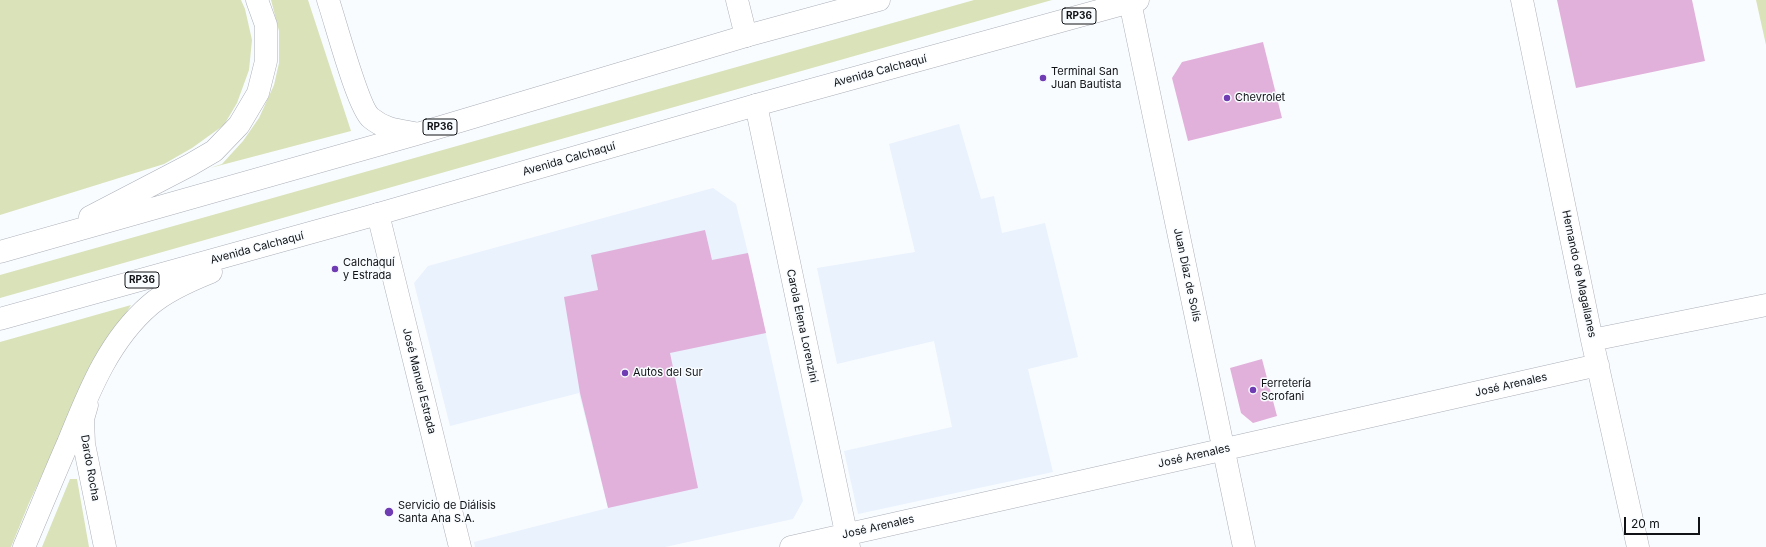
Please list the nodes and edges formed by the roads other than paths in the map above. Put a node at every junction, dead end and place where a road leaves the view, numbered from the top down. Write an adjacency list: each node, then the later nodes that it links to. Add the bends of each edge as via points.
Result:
1 (257, 0): 11 (street, via 266,25 266,61 258,93 239,125 208,155)
2 (328, 0): 9 (street, via 360,99 369,117 385,128)
3 (737, 0): 7 (street)
4 (879, 0): 7 (street, RP36)
5 (1522, 0): 16 (street, Hernando de Magallanes)
6 (1134, 1): 8 (street, Avenida Calchaquí / RP36); 19 (street, Juan Díaz de Solís)
7 (746, 36): 9 (street, RP36)
8 (756, 105): 10 (street, Avenida Calchaquí / RP36); 20 (street, Carola Elena Lorenzini)
9 (417, 134): 11 (street, RP36)
10 (378, 214): 12 (street, Avenida Calchaquí / RP36); 23 (street, José Manuel Estrada)
11 (48, 239): 13 (street, RP36)
12 (284, 241): 15 (street, Avenida Calchaquí / RP36); 18 (street, via 190,281 150,305 112,349)
13 (0, 252)
14 (1766, 305): 16 (street)
15 (0, 319)
16 (1592, 340): 17 (street, Hernando de Magallanes)
17 (1598, 365): 19 (street, José Arenales); 26 (street, Hernando de Magallanes)
18 (90, 389): 21 (street); 22 (street, Dardo Rocha, via 83,419 84,444)
19 (1224, 450): 20 (street, José Arenales); 25 (street, Juan Díaz de Solís)
20 (847, 541): 24 (street, José Arenales)
21 (24, 547)
22 (105, 547)
23 (460, 547)
24 (790, 547)
25 (1244, 547)
26 (1638, 547)

